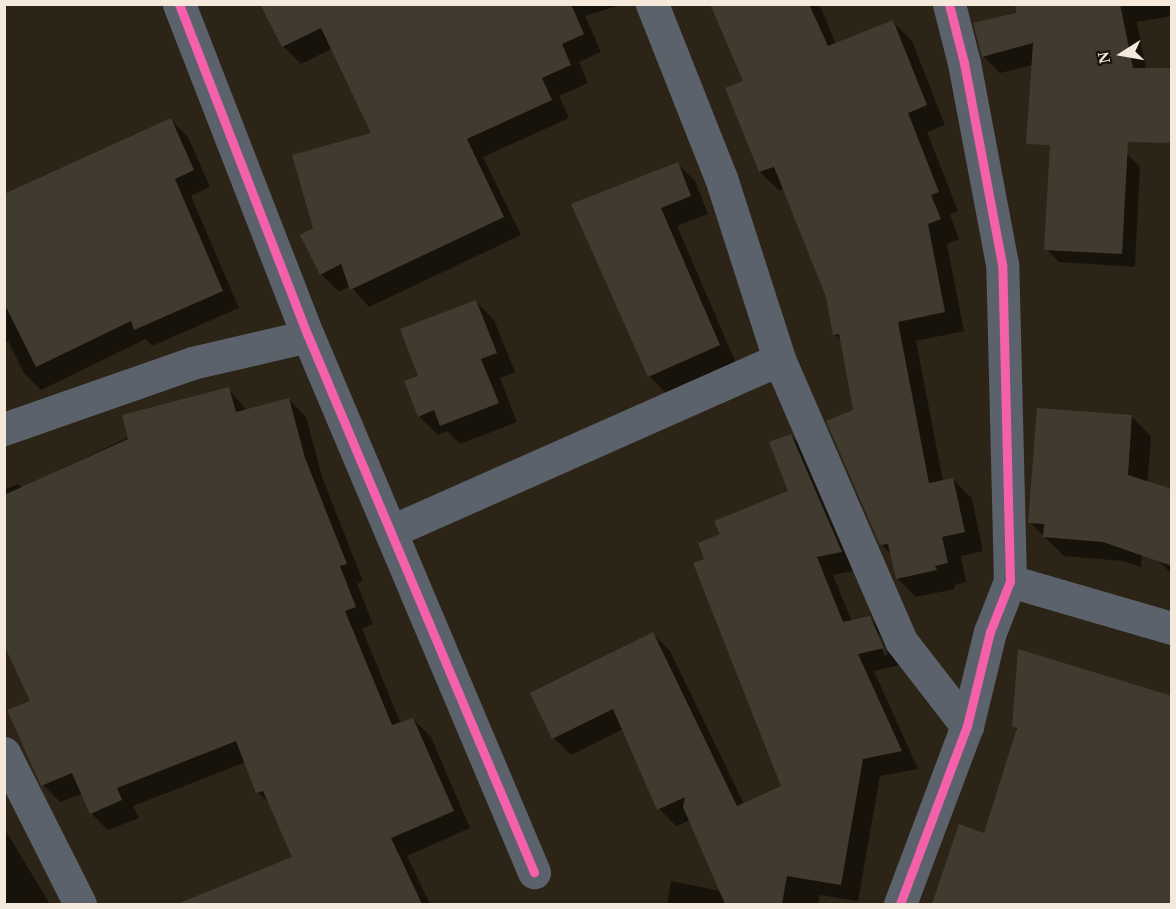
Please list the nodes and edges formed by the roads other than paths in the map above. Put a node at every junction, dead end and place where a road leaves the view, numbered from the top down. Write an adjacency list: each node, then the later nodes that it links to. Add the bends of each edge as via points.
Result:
1 (179, 4): 4 (street)
2 (652, 4): 5 (street, via 721,178)
3 (949, 4): 8 (street, via 1002,264)
4 (308, 336): 6 (street, via 192,363); 7 (street)
5 (779, 359): 7 (street); 10 (street, via 901,641)
6 (4, 429)
7 (394, 530): 12 (street)
8 (1010, 581): 9 (street); 10 (street, via 990,632)
9 (1172, 628)
10 (967, 726): 14 (street)
11 (4, 753): 13 (street)
12 (534, 872)
13 (80, 904)
14 (900, 904)

